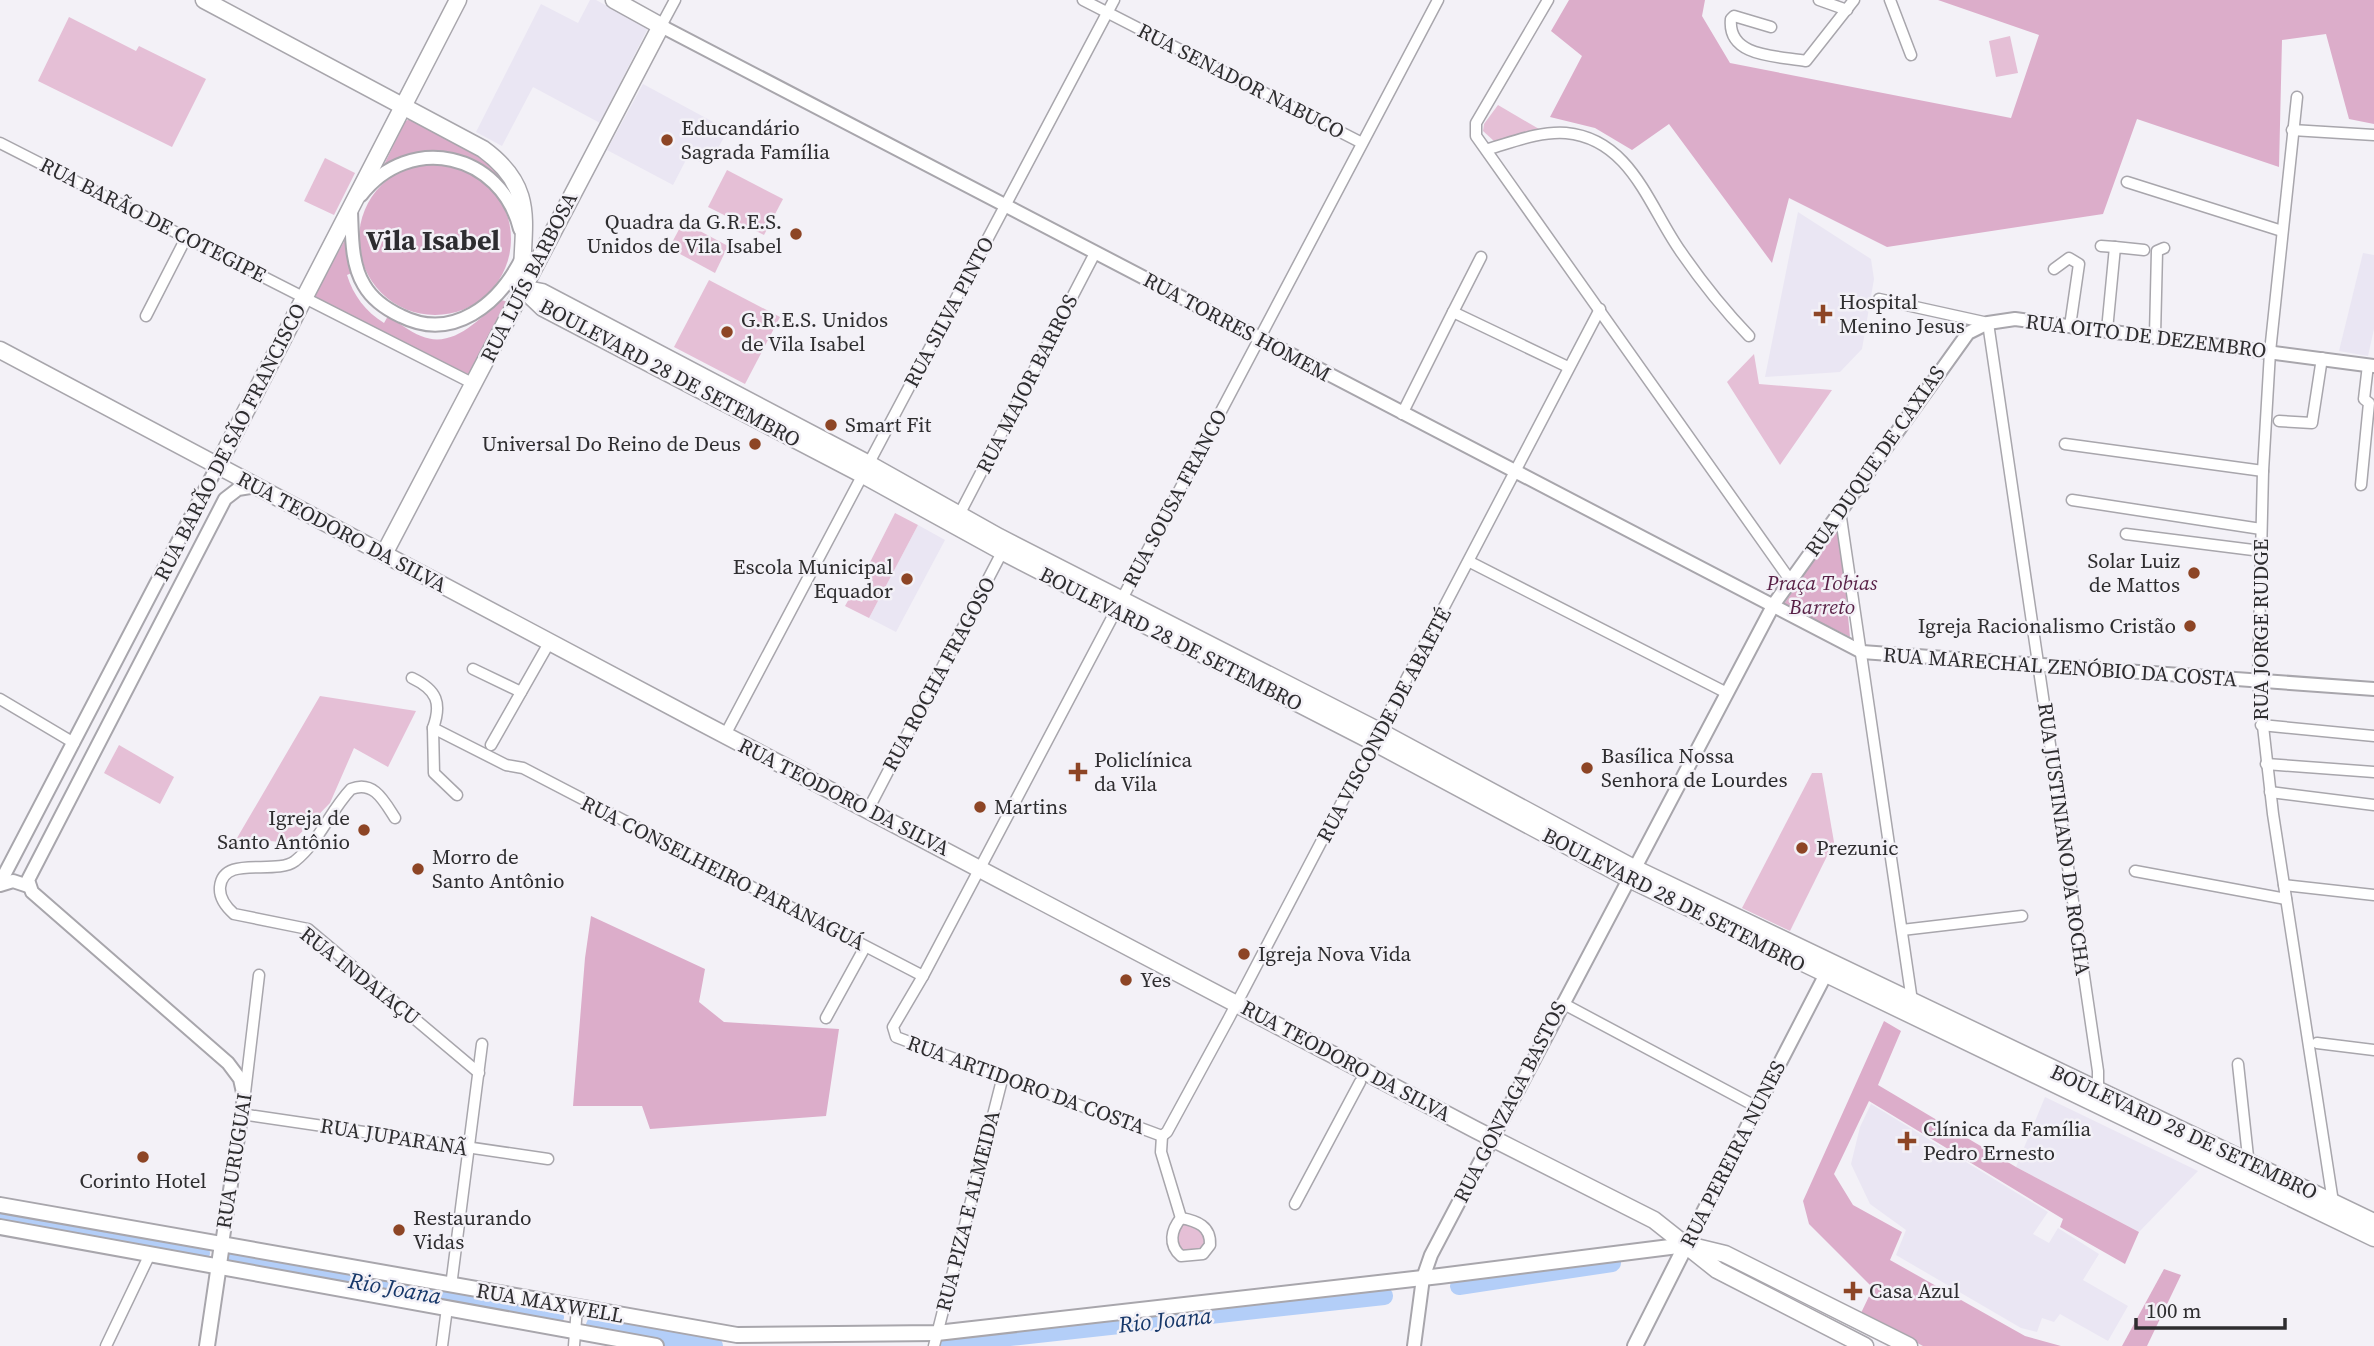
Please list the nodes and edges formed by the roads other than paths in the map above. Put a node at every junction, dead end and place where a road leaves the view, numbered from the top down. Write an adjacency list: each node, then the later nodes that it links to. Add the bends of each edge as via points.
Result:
1 (204, 0): 18 (main road)
2 (458, 0): 18 (main road, RUA BARÃO DE SÃO FRANCISCO)
3 (614, 0): 14 (main road, RUA TORRES HOMEM)
4 (675, 0): 14 (street, RUA LUÍS BARBOSA)
5 (1083, 0): 13 (street, RUA SENADOR NABUCO)
6 (1114, 0): 13 (street, RUA SILVA PINTO)
7 (1438, 0): 21 (street, RUA SOUSA FRANCO)
8 (1548, 0): 23 (street, via 1476,123 1476,136)
9 (1819, 0): 12 (street)
10 (1854, 0): 12 (street)
11 (1890, 0): 16 (street)
12 (1847, 9): 15 (street, via 1806,61 1756,53 1740,45 1734,40 1731,19 1734,16)
13 (1107, 13): 21 (street, RUA SENADOR NABUCO); 26 (street, RUA SILVA PINTO)
14 (661, 26): 26 (street, RUA TORRES HOMEM); 37 (main road, RUA LUÍS BARBOSA)
15 (1771, 27)
16 (1911, 55)
17 (2297, 97): 19 (street, RUA JORGE RUDGE)
18 (403, 106): 25 (main road, RUA BARÃO DE SÃO FRANCISCO); 33 (main road, via 483,149 510,173 525,207)
19 (2292, 130): 20 (street); 27 (street, RUA JORGE RUDGE)
20 (2374, 135)
21 (1362, 143): 49 (street, RUA SOUSA FRANCO)
22 (0, 144): 28 (street, RUA BARÃO DE COTEGIPE)
23 (1488, 149): 41 (street); 47 (street, via 1548,133 1587,138 1614,152 1628,164 1681,252)
24 (2127, 182): 27 (street)
25 (353, 206): 33 (street, via 376,180 406,163 426,157 453,159 486,175 505,195 517,219); 38 (main road, RUA BARÃO DE SÃO FRANCISCO); 39 (street, via 360,278 370,294 395,313 426,324 452,324 464,321)
26 (1004, 207): 34 (street, RUA TORRES HOMEM); 60 (street, RUA SILVA PINTO)
27 (2282, 231): 51 (street, RUA JORGE RUDGE)
28 (187, 236): 38 (street, RUA BARÃO DE COTEGIPE); 43 (street)
29 (2101, 246): 30 (street)
30 (2115, 247): 32 (street); 46 (street)
31 (2164, 248): 48 (street, via 2157,251)
32 (2144, 250)
33 (522, 252): 37 (main road); 39 (street, via 512,277)
34 (1095, 253): 49 (street, RUA TORRES HOMEM); 67 (street, RUA MAJOR BARROS)
35 (1481, 257): 42 (street)
36 (2053, 269): 45 (street, via 2069,258 2078,264)
37 (522, 288): 39 (street); 55 (main road, RUA LUÍS BARBOSA); 60 (main road, BOULEVARD 28 DE SETEMBRO, via 536,304)
38 (305, 297): 55 (street, RUA BARÃO DE COTEGIPE); 59 (main road, RUA BARÃO DE SÃO FRANCISCO)
39 (492, 299)
40 (1879, 299): 44 (street, RUA OITO DE DEZEMBRO)
41 (1600, 309): 54 (street, RUA VISCONDE DE ABAETÉ); 74 (street)
42 (1453, 312): 54 (street); 56 (street)
43 (146, 316)
44 (1988, 323): 45 (street, RUA OITO DE DEZEMBRO, via 2015,318); 66 (street, RUA DUQUE DE CAXIAS, via 1959,343); 79 (street, RUA JUSTINIANO DA ROCHA)
45 (2070, 326): 46 (street, RUA OITO DE DEZEMBRO)
46 (2107, 330): 48 (street, RUA OITO DE DEZEMBRO)
47 (1749, 336)
48 (2155, 336): 51 (street, RUA OITO DE DEZEMBRO)
49 (1260, 339): 56 (street, RUA TORRES HOMEM); 76 (street, RUA SOUSA FRANCO)
50 (0, 350): 59 (main road, RUA TEODORO DA SILVA)
51 (2270, 352): 52 (street, RUA OITO DE DEZEMBRO); 62 (street, RUA JORGE RUDGE)
52 (2322, 358): 53 (street, RUA OITO DE DEZEMBRO); 57 (street, via 2312,423)
53 (2371, 365): 63 (street, via 2364,399 2369,403)
54 (1568, 367): 61 (street, RUA VISCONDE DE ABAETÉ)
55 (474, 384): 72 (main road, RUA LUÍS BARBOSA)
56 (1402, 414): 61 (street, RUA TORRES HOMEM)
57 (2279, 421)
58 (2065, 444): 62 (street)
59 (218, 465): 64 (main road, RUA TEODORO DA SILVA); 92 (street, RUA BARÃO DE SÃO FRANCISCO)
60 (866, 470): 67 (main road, BOULEVARD 28 DE SETEMBRO); 70 (main road, BOULEVARD 28 DE SETEMBRO); 89 (street, RUA SILVA PINTO)
61 (1516, 471): 73 (street, RUA VISCONDE DE ABAETÉ); 75 (street, RUA TORRES HOMEM)
62 (2263, 471): 68 (street, RUA JORGE RUDGE)
63 (2361, 485)
64 (257, 486): 72 (main road, RUA TEODORO DA SILVA); 96 (street, RUA BARÃO DE SÃO FRANCISCO, via 238,489 225,499)
65 (2072, 500): 68 (street)
66 (1840, 511): 74 (street, RUA DUQUE DE CAXIAS); 78 (street)
67 (959, 515): 70 (main road, BOULEVARD 28 DE SETEMBRO)
68 (2261, 529): 71 (street, RUA JORGE RUDGE)
69 (2126, 534): 71 (street)
70 (1000, 544): 76 (main road, BOULEVARD 28 DE SETEMBRO); 100 (street, RUA ROCHA FRAGOSO)
71 (2261, 551): 82 (street, RUA JORGE RUDGE)
72 (384, 554): 77 (main road, RUA TEODORO DA SILVA)
73 (1470, 562): 85 (street); 91 (street, RUA VISCONDE DE ABAETÉ)
74 (1790, 580): 75 (street, RUA DUQUE DE CAXIAS)
75 (1774, 604): 78 (street, RUA TORRES HOMEM); 85 (street, RUA DUQUE DE CAXIAS)
76 (1119, 606): 91 (main road, BOULEVARD 28 DE SETEMBRO); 103 (street, RUA SOUSA FRANCO)
77 (549, 643): 84 (street); 89 (main road, RUA TEODORO DA SILVA)
78 (1862, 652): 79 (street, RUA MARECHAL ZENÓBIO DA COSTA); 113 (street)
79 (2039, 663): 82 (street, RUA MARECHAL ZENÓBIO DA COSTA); 131 (street, RUA JUSTINIANO DA ROCHA)
80 (473, 668): 84 (street)
81 (412, 678): 88 (street, via 428,686 438,700)
82 (2258, 682): 83 (street, RUA MARECHAL ZENÓBIO DA COSTA); 87 (street, RUA JORGE RUDGE)
83 (2374, 689)
84 (521, 692): 93 (street)
85 (1725, 692): 106 (street, RUA DUQUE DE CAXIAS)
86 (0, 699): 92 (street)
87 (2261, 725): 90 (street); 94 (street, RUA JORGE RUDGE)
88 (433, 728): 98 (street, via 434,773); 114 (street, RUA CONSELHEIRO PARANAGUÁ, via 506,765 523,768)
89 (725, 735): 100 (main road, RUA TEODORO DA SILVA)
90 (2374, 736)
91 (1378, 737): 106 (main road, BOULEVARD 28 DE SETEMBRO); 119 (street, RUA VISCONDE DE ABAETÉ)
92 (74, 743): 96 (street, via 84,750); 102 (street, RUA BARÃO DE SÃO FRANCISCO)
93 (491, 746)
94 (2266, 764): 95 (street); 97 (street, RUA JORGE RUDGE)
95 (2374, 772)
96 (80, 777): 105 (street, RUA BARÃO DE SÃO FRANCISCO)
97 (2270, 792): 99 (street); 108 (street, RUA JORGE RUDGE)
98 (457, 795)
99 (2374, 805)
100 (868, 810): 103 (main road, RUA TEODORO DA SILVA)
101 (395, 818): 127 (street, RUA INDAIAÇU, via 375,791 366,786 351,789 292,863 226,872 220,892 227,908 249,919 308,929)
102 (11, 863): 105 (street, via 19,871); 107 (street, RUA BARÃO DE SÃO FRANCISCO)
103 (979, 867): 117 (street, RUA SOUSA FRANCO); 119 (main road, RUA TEODORO DA SILVA)
104 (2135, 871): 111 (street)
105 (31, 872): 109 (street, RUA BARÃO DE SÃO FRANCISCO)
106 (1630, 873): 115 (main road, BOULEVARD 28 DE SETEMBRO); 120 (street, RUA GONZAGA BASTOS)
107 (0, 884): 109 (street, via 13,881)
108 (2284, 885): 110 (street); 111 (street, RUA JORGE RUDGE)
109 (28, 886): 130 (street, via 228,1063 240,1079)
110 (2374, 895)
111 (2286, 899): 139 (street, RUA JORGE RUDGE)
112 (2022, 916): 113 (street)
113 (1902, 930): 118 (street)
114 (865, 947): 117 (street, RUA CONSELHEIRO PARANAGUÁ); 121 (street)
115 (1828, 970): 118 (main road, BOULEVARD 28 DE SETEMBRO); 131 (main road, BOULEVARD 28 DE SETEMBRO); 132 (street, RUA PEREIRA NUNES)
116 (259, 975): 130 (street, RUA URUGUAI)
117 (923, 976): 122 (street, RUA SOUSA FRANCO)
118 (1912, 1001): 131 (main road, BOULEVARD 28 DE SETEMBRO)
119 (1237, 1003): 134 (street, RUA VISCONDE DE ABAETÉ); 135 (main road, RUA TEODORO DA SILVA)
120 (1562, 1003): 132 (street); 135 (street, RUA GONZAGA BASTOS)
121 (826, 1018)
122 (892, 1033): 128 (street, RUA ARTIDORO DA COSTA)
123 (2317, 1043): 125 (street)
124 (482, 1044): 127 (street)
125 (2374, 1050)
126 (2238, 1063): 138 (street)
127 (479, 1073): 136 (street)
128 (1003, 1076): 134 (street, RUA ARTIDORO DA COSTA); 155 (street, RUA PIZA E ALMEIDA)
129 (1360, 1082): 140 (street)
130 (244, 1097): 133 (street, RUA URUGUAI)
131 (2094, 1098): 138 (main road, BOULEVARD 28 DE SETEMBRO)
132 (1757, 1107): 147 (street, RUA PEREIRA NUNES)
133 (241, 1114): 136 (street, RUA JUPARANÃ); 146 (street, RUA URUGUAI)
134 (1162, 1136): 142 (street, via 1161,1152)
135 (1491, 1138): 147 (main road, RUA TEODORO DA SILVA, via 1654,1220); 150 (street, RUA GONZAGA BASTOS)
136 (469, 1149): 137 (street, RUA JUPARANÃ); 151 (street)
137 (548, 1159)
138 (2248, 1170): 139 (main road, BOULEVARD 28 DE SETEMBRO); 145 (main road, BOULEVARD 28 DE SETEMBRO)
139 (2333, 1202): 143 (main road, BOULEVARD 28 DE SETEMBRO)
140 (1295, 1203)
141 (0, 1205): 146 (main road, RUA MAXWELL)
142 (1181, 1218): 142 (street, via 1173,1231 1174,1248 1181,1256 1203,1254 1210,1245 1209,1233 1199,1223)
143 (2374, 1222)
144 (0, 1227): 148 (main road, RUA MAXWELL)
145 (2374, 1238)
146 (222, 1244): 149 (main road, RUA URUGUAI); 151 (main road, RUA MAXWELL)
147 (1686, 1245): 150 (main road, RUA MAXWELL); 161 (main road, RUA PEREIRA NUNES); 162 (main road, RUA TEODORO DA SILVA, via 1717,1270); 163 (main road, via 1725,1254)
148 (150, 1254): 149 (main road, RUA MAXWELL); 156 (street)
149 (219, 1267): 153 (main road, RUA MAXWELL); 157 (main road, RUA URUGUAI)
150 (1423, 1278): 155 (main road, RUA MAXWELL); 160 (street, RUA GONZAGA BASTOS)
151 (451, 1286): 152 (main road, RUA MAXWELL)
152 (577, 1307): 154 (street); 155 (main road, RUA MAXWELL, via 737,1335)
153 (447, 1308): 154 (main road, RUA MAXWELL); 158 (street)
154 (575, 1338): 159 (main road, RUA MAXWELL)
155 (936, 1339)
156 (106, 1346)
157 (207, 1346)
158 (442, 1346)
159 (656, 1346)
160 (1414, 1346)
161 (1635, 1346)
162 (1865, 1346)
163 (1909, 1346)

